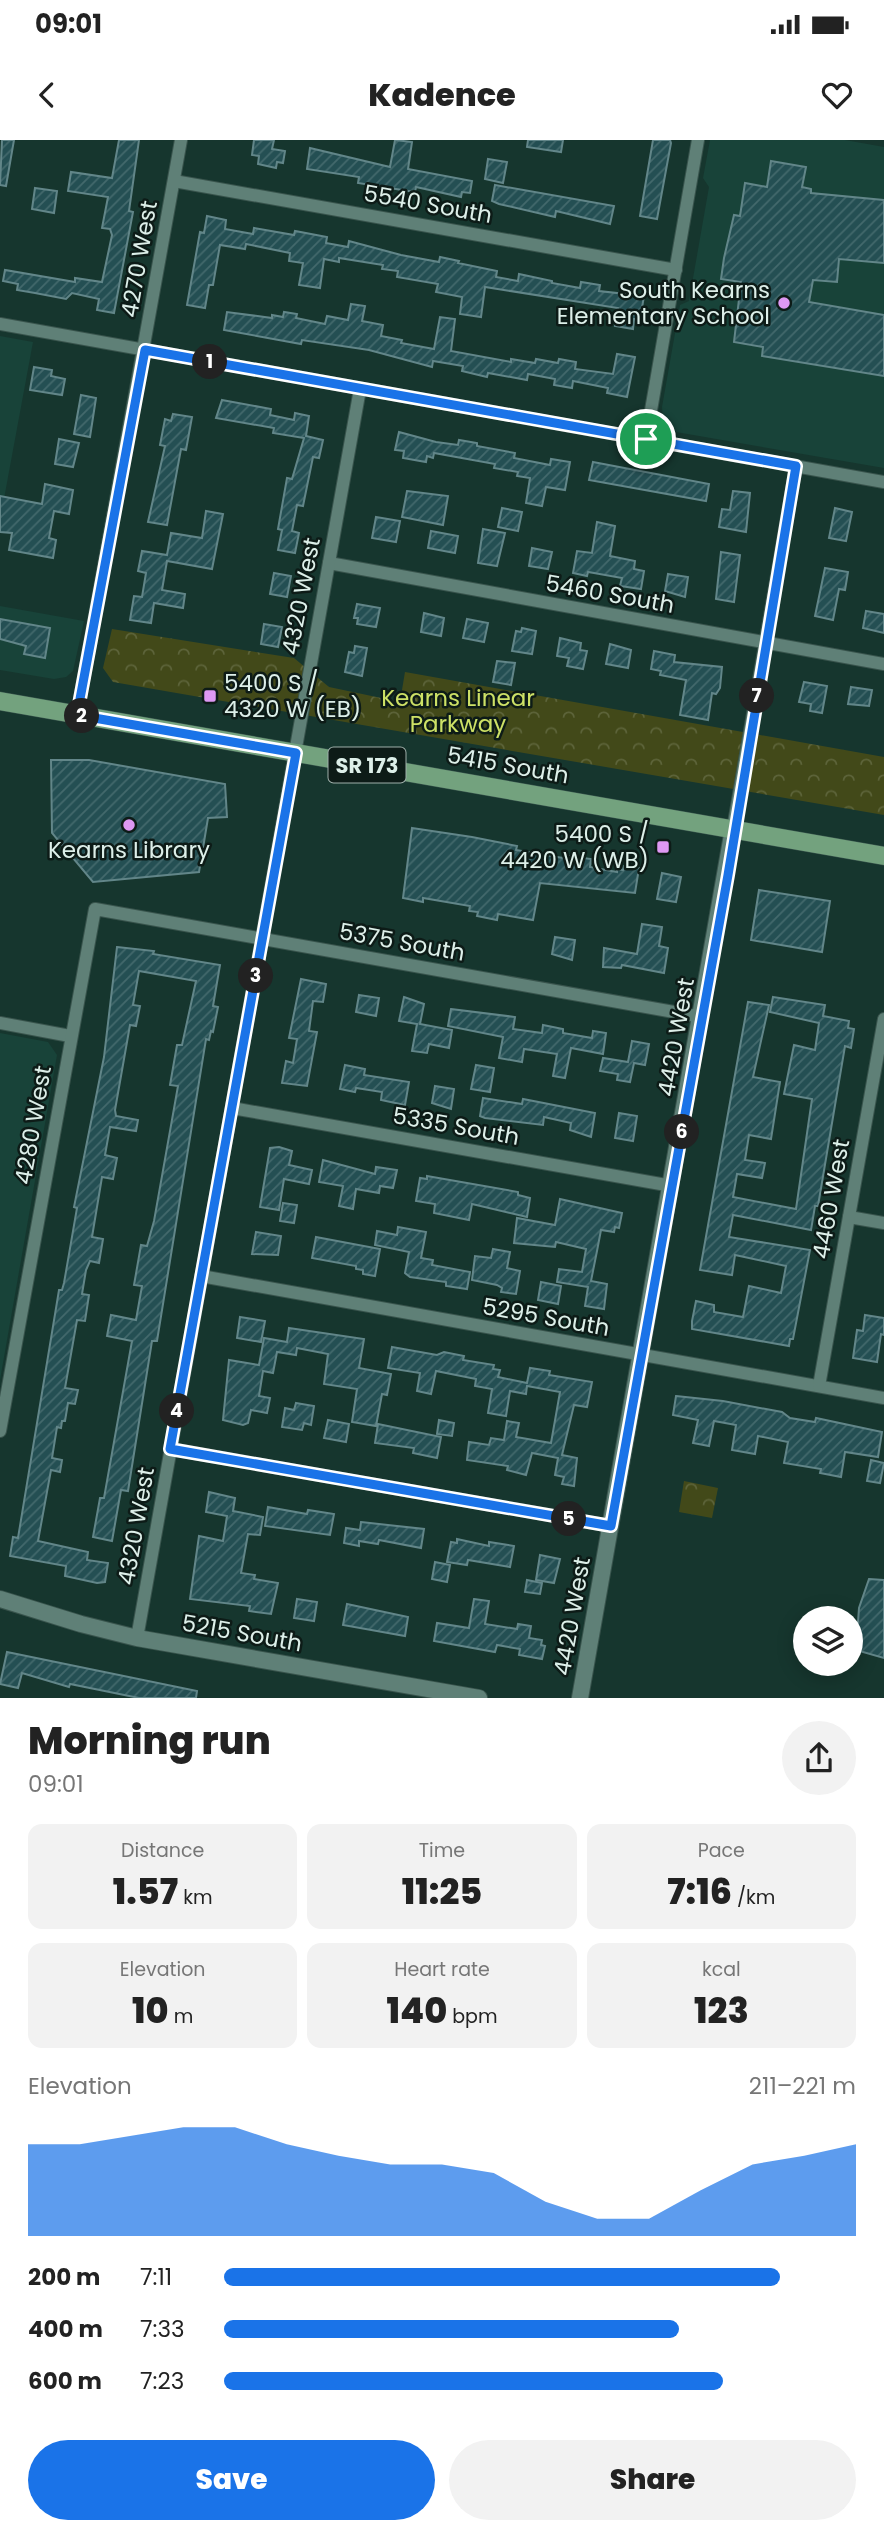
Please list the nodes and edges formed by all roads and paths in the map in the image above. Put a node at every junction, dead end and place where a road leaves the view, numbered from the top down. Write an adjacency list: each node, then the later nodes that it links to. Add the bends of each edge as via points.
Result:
1 (181, 140): 3 (street, 4270 West)
2 (698, 140): 4 (street)
3 (174, 181): 4 (street, 5540 South); 6 (street, 4270 West)
4 (676, 270): 8 (street)
5 (0, 324): 6 (street)
6 (145, 350): 7 (street); 15 (street, 4270 West)
7 (360, 389): 8 (street); 11 (street, 4320 West)
8 (646, 439): 9 (street)
9 (796, 466): 10 (street); 12 (street, 4420 West)
10 (884, 482)
11 (329, 562): 12 (street, 5460 South); 16 (street, 4320 West)
12 (767, 644): 13 (street, 5460 South); 17 (street, 4420 West)
13 (884, 664)
14 (0, 701): 15 (main road, 5415 South / SR 173)
15 (77, 715): 16 (main road, 5415 South / SR 173)
16 (296, 753): 17 (main road, 5415 South / SR 173); 20 (street, 4320 West)
17 (733, 829): 18 (main road, 5415 South / SR 173); 21 (street, 4420 West)
18 (884, 856)
19 (95, 909): 20 (street, 5375 South); 24 (street, 4280 West)
20 (262, 939): 21 (street, 5375 South); 26 (street, 4320 West)
21 (702, 1017): 27 (street, 4420 West)
22 (884, 1019): 25 (street, 4460 West)
23 (0, 1023): 24 (street)
24 (70, 1036): 34 (street, 4280 West)
25 (881, 1049): 28 (street, 4460 West)
26 (232, 1108): 27 (street, 5335 South); 30 (street, 4320 West)
27 (672, 1186): 31 (street, 4420 West)
28 (849, 1217): 29 (street); 32 (street, 4460 West)
29 (884, 1223)
30 (201, 1276): 31 (street, 5295 South); 35 (street, 4320 West)
31 (642, 1355): 32 (street, 5295 South); 36 (street, 4420 West)
32 (819, 1386): 33 (street, 5295 South)
33 (884, 1398)
34 (0, 1431)
35 (170, 1449): 36 (street); 38 (street, 4320 West)
36 (611, 1526): 40 (street, 4420 West)
37 (0, 1598): 38 (street, 5215 South)
38 (137, 1638): 39 (street, 5215 South)
39 (479, 1698)
40 (580, 1698)

